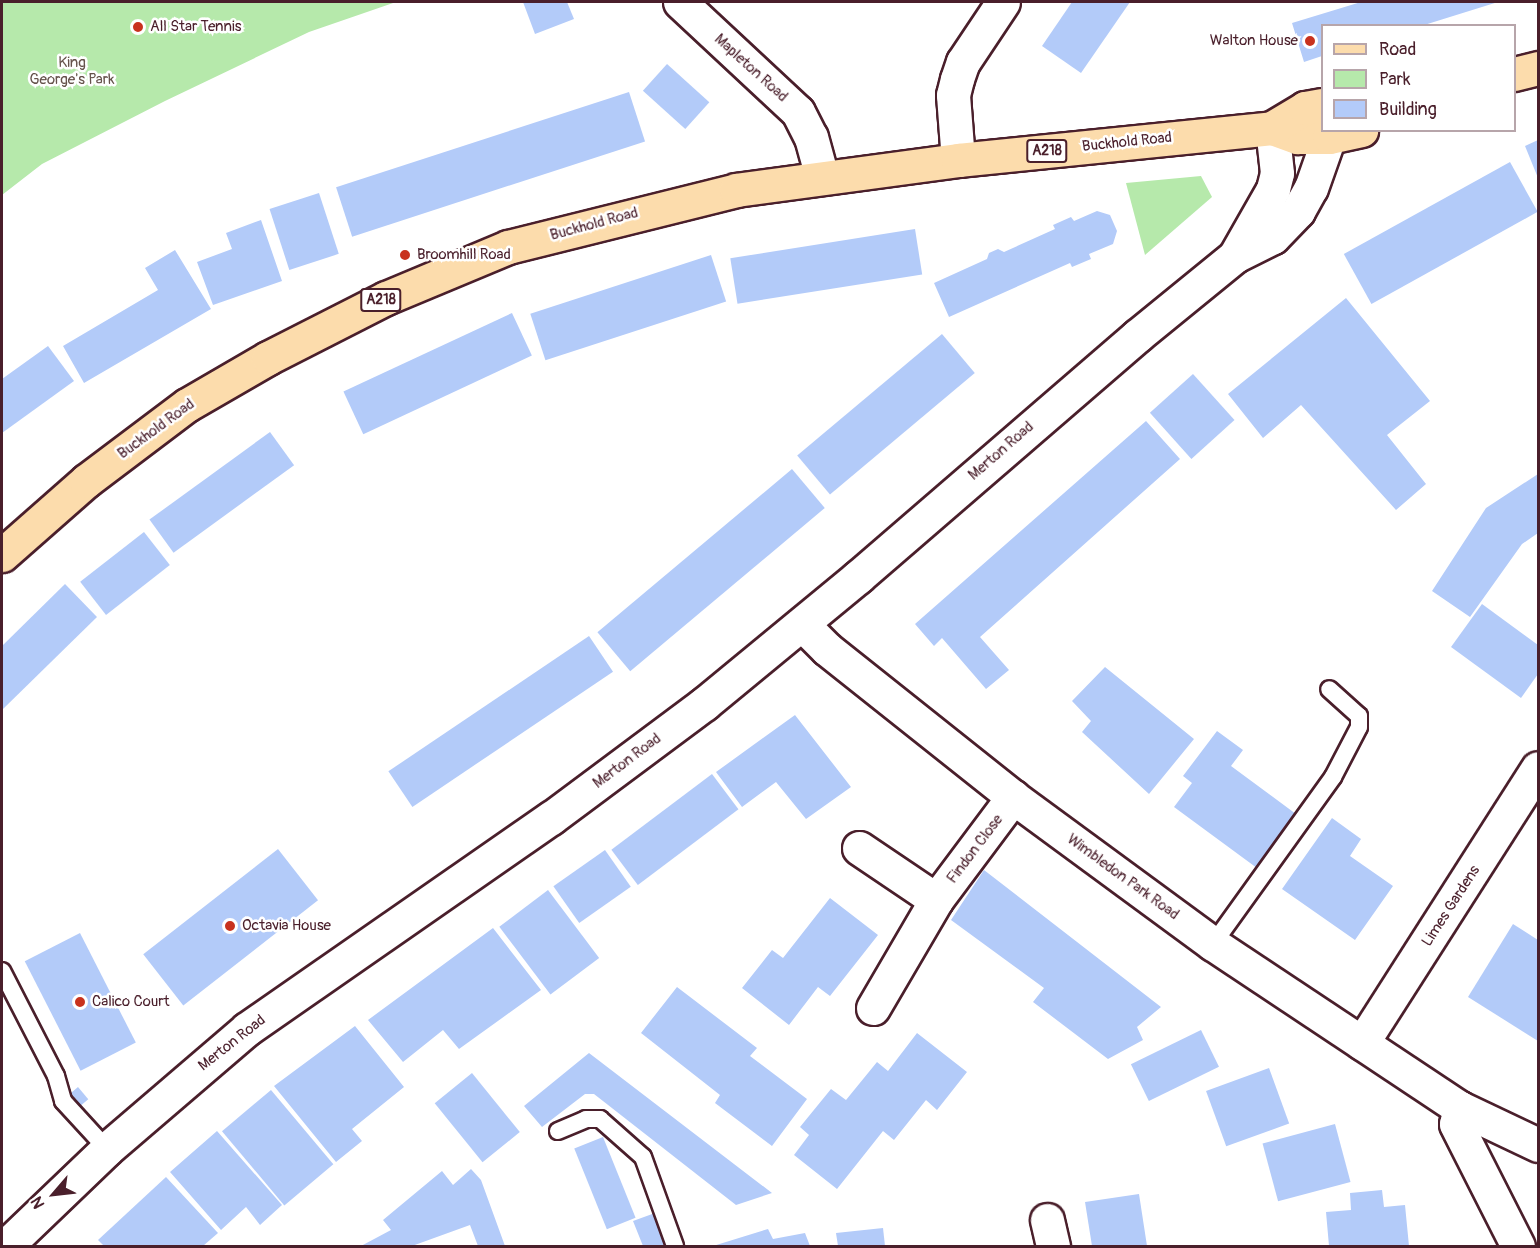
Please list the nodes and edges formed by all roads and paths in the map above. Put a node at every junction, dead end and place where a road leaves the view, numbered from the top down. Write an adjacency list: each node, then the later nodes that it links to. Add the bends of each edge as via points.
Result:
1 (680, 2): 10 (street, Mapleton Road, via 798,112 811,136)
2 (1003, 2): 9 (street, via 963,63 957,79 953,103)
3 (1539, 68): 4 (main road)
4 (1516, 74)
5 (1321, 105): 6 (main road, A218, via 1305,108)
6 (1272, 128): 8 (main road, A218, via 1298,137); 9 (main road, Buckhold Road / A218); 11 (street, Merton Road, via 1276,173 1273,189)
7 (1352, 132): 8 (main road, A218)
8 (1329, 137): 11 (street, Merton Road, via 1316,178 1298,211 1273,237)
9 (958, 160): 10 (main road, Buckhold Road / A218)
10 (822, 177): 12 (main road, Buckhold Road / A218, via 676,202 507,247 386,298 268,358 187,405 86,481)
11 (1235, 256): 13 (street, Merton Road, via 1028,427)
12 (2, 555)
13 (802, 624): 16 (street, Wimbledon Park Road, via 827,649); 26 (street, Merton Road, via 704,704 551,818 247,1029)
14 (1329, 689): 19 (lane, via 1359,716 1359,727 1333,777)
15 (1539, 768): 22 (street, Limes Gardens)
16 (1013, 797): 18 (street, Findon Close); 19 (street, Wimbledon Park Road)
17 (859, 848): 18 (street)
18 (936, 900): 21 (street, Findon Close)
19 (1214, 944): 22 (street, Wimbledon Park Road)
20 (2, 970): 26 (lane, via 56,1076 63,1101)
21 (873, 1008)
22 (1362, 1043): 23 (street, Wimbledon Park Road)
23 (1460, 1108): 25 (street, Wimbledon Park Road); 29 (street, via 1456,1124)
24 (558, 1131): 28 (lane, via 586,1119 600,1119 643,1157)
25 (1539, 1145)
26 (107, 1149): 27 (street, Merton Road)
27 (6, 1246)
28 (675, 1246)
29 (1518, 1246)

